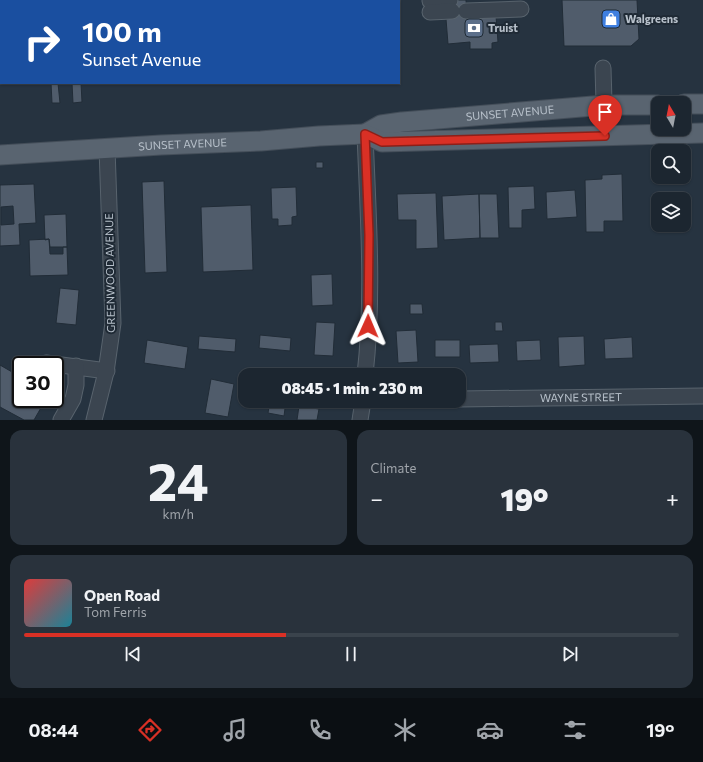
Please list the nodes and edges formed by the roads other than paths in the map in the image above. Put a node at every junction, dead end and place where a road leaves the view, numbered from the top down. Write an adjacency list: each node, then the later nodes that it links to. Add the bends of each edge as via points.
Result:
1 (430, 6): 2 (street)
2 (457, 7): 3 (street)
3 (520, 7)
4 (603, 68): 7 (street)
5 (691, 104): 6 (main road)
6 (703, 104)
7 (605, 105): 8 (main road, SUNSET AVENUE); 10 (main road, SUNSET AVENUE, via 402,122 381,125); 11 (street)
8 (651, 105)
9 (703, 133): 11 (main road, SUNSET AVENUE)
10 (365, 134): 11 (main road, SUNSET AVENUE, via 382,142); 12 (main road, SUNSET AVENUE); 16 (street, via 369,282)
11 (605, 136)
12 (107, 148): 13 (main road, SUNSET AVENUE); 17 (street, GREENWOOD AVENUE, via 113,323)
13 (0, 155)
14 (64, 365): 15 (street)
15 (76, 366): 17 (street); 21 (street, via 76,385)
16 (366, 368)
17 (107, 371): 22 (street, GREENWOOD AVENUE)
18 (703, 396): 19 (street, WAYNE STREET)
19 (466, 399)
20 (362, 408): 23 (street)
21 (67, 418)
22 (94, 420)
23 (360, 420)

